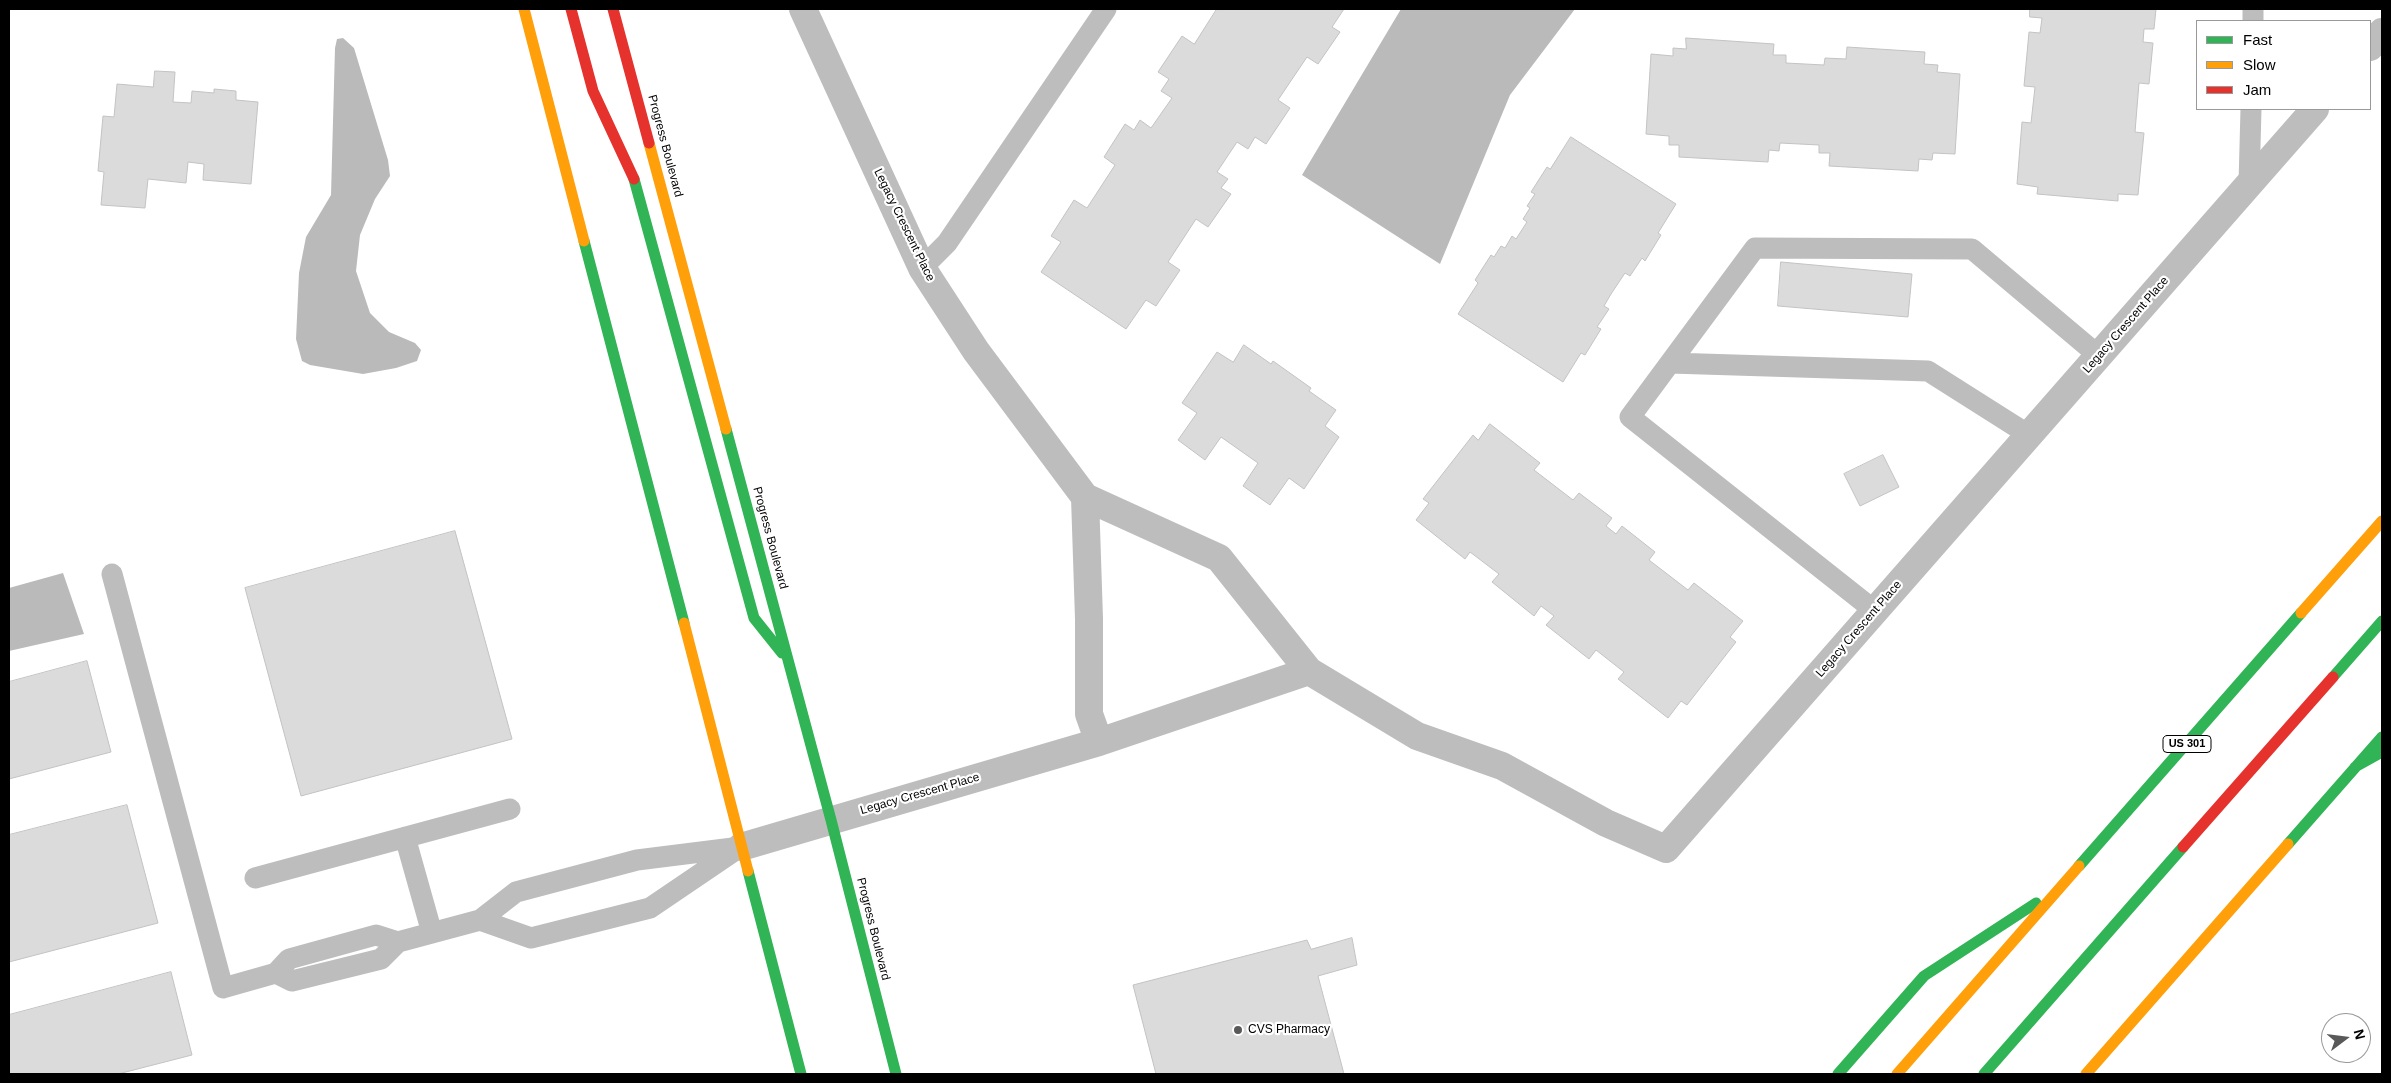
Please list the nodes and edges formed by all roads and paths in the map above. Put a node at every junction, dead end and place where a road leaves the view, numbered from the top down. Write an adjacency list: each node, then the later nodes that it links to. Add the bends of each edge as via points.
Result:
1 (524, 9): 29 (main road)
2 (571, 9): 20 (main road, via 593,91 633,174 754,618)
3 (613, 9): 20 (main road, Progress Boulevard)
4 (803, 9): 11 (street, Legacy Crescent Place)
5 (1106, 9): 11 (lane, via 946,243)
6 (2382, 32): 7 (street)
7 (2371, 46)
8 (2251, 110): 10 (lane)
9 (2315, 110): 10 (street, Legacy Crescent Place)
10 (2250, 184): 12 (street, Legacy Crescent Place)
11 (922, 268): 15 (street, Legacy Crescent Place, via 976,351)
12 (2099, 356): 13 (lane, via 1972,249 1755,248); 14 (street, Legacy Crescent Place)
13 (1670, 363): 14 (lane, via 1928,371); 18 (lane, via 1630,416)
14 (2029, 435): 18 (street, Legacy Crescent Place)
15 (1085, 498): 21 (street, Legacy Crescent Place, via 1219,558); 23 (street, via 1089,714)
16 (2382, 521): 31 (main road, US 301)
17 (112, 574): 33 (lane, via 223,988 276,973 289,959 376,935 398,942)
18 (1875, 611): 21 (street, Legacy Crescent Place, via 1666,849 1606,823 1502,766 1417,736)
19 (2382, 621): 38 (main road)
20 (789, 662): 27 (main road, Progress Boulevard)
21 (1309, 671): 23 (street, Legacy Crescent Place)
22 (2382, 737): 25 (main road)
23 (1099, 742): 27 (street, Legacy Crescent Place)
24 (2382, 752): 25 (main road)
25 (2355, 768): 39 (main road)
26 (510, 809): 28 (lane)
27 (831, 820): 29 (street, Legacy Crescent Place); 35 (main road, Progress Boulevard)
28 (405, 837): 30 (lane); 33 (lane)
29 (741, 847): 32 (lane, via 637,860 516,892); 32 (lane, via 650,908 531,938); 34 (main road)
30 (255, 878)
31 (2066, 882): 36 (main road, via 1924,976); 37 (main road, US 301)
32 (480, 920): 33 (lane)
33 (432, 933)
34 (801, 1074)
35 (896, 1074)
36 (1838, 1074)
37 (1897, 1074)
38 (1984, 1074)
39 (2086, 1074)

